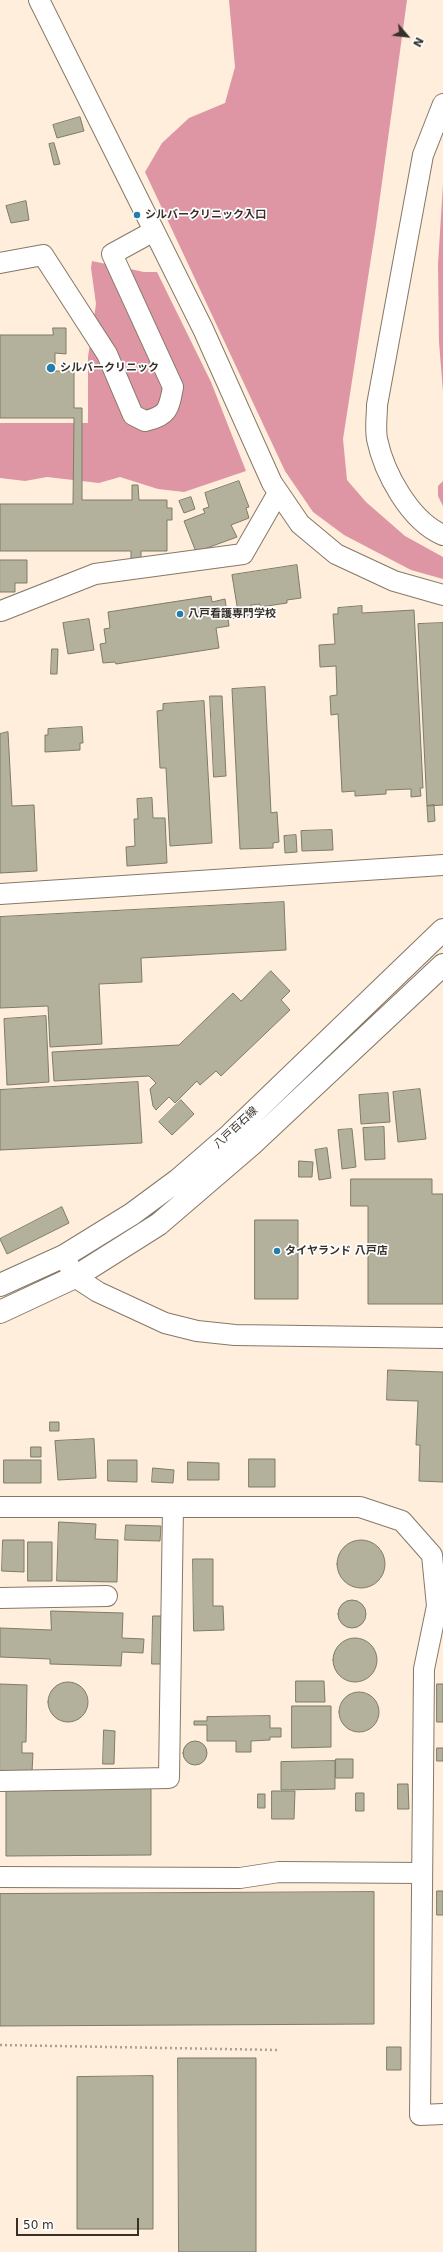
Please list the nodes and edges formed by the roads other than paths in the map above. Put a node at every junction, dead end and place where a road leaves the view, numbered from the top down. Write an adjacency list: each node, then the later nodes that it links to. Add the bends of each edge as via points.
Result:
1 (39, 0): 3 (street)
2 (443, 104): 6 (street, via 423,155 377,405 377,438 388,475 406,504)
3 (154, 231): 4 (street, via 112,254 172,387 169,407 160,418 145,421 133,415 107,354 43,255); 5 (street, via 203,329)
4 (0, 263)
5 (278, 493): 7 (street, via 300,524 336,554 394,581); 8 (street, via 243,554 95,574)
6 (443, 535)
7 (443, 594)
8 (1, 611)
9 (443, 865): 10 (street)
10 (0, 894)
11 (443, 930): 13 (main road, 八戸百石線, via 230,1135 178,1180 132,1214)
12 (443, 964): 14 (main road, 八戸百石線, via 202,1189 159,1224)
13 (64, 1256): 14 (street); 15 (main road, 八戸百石線)
14 (75, 1277): 16 (main road, 八戸百石線); 17 (street, via 98,1292 165,1323 197,1331 235,1335)
15 (0, 1285)
16 (0, 1312)
17 (443, 1338)
18 (0, 1507): 19 (street)
19 (173, 1507): 22 (street, via 169,1778); 23 (street, via 360,1507 402,1520 432,1555 437,1606 424,1669)
20 (107, 1596): 21 (street)
21 (0, 1598)
22 (0, 1781)
23 (422, 1874): 24 (street, via 279,1872 240,1878); 25 (street, via 420,2115)
24 (0, 1877)
25 (443, 2114)

